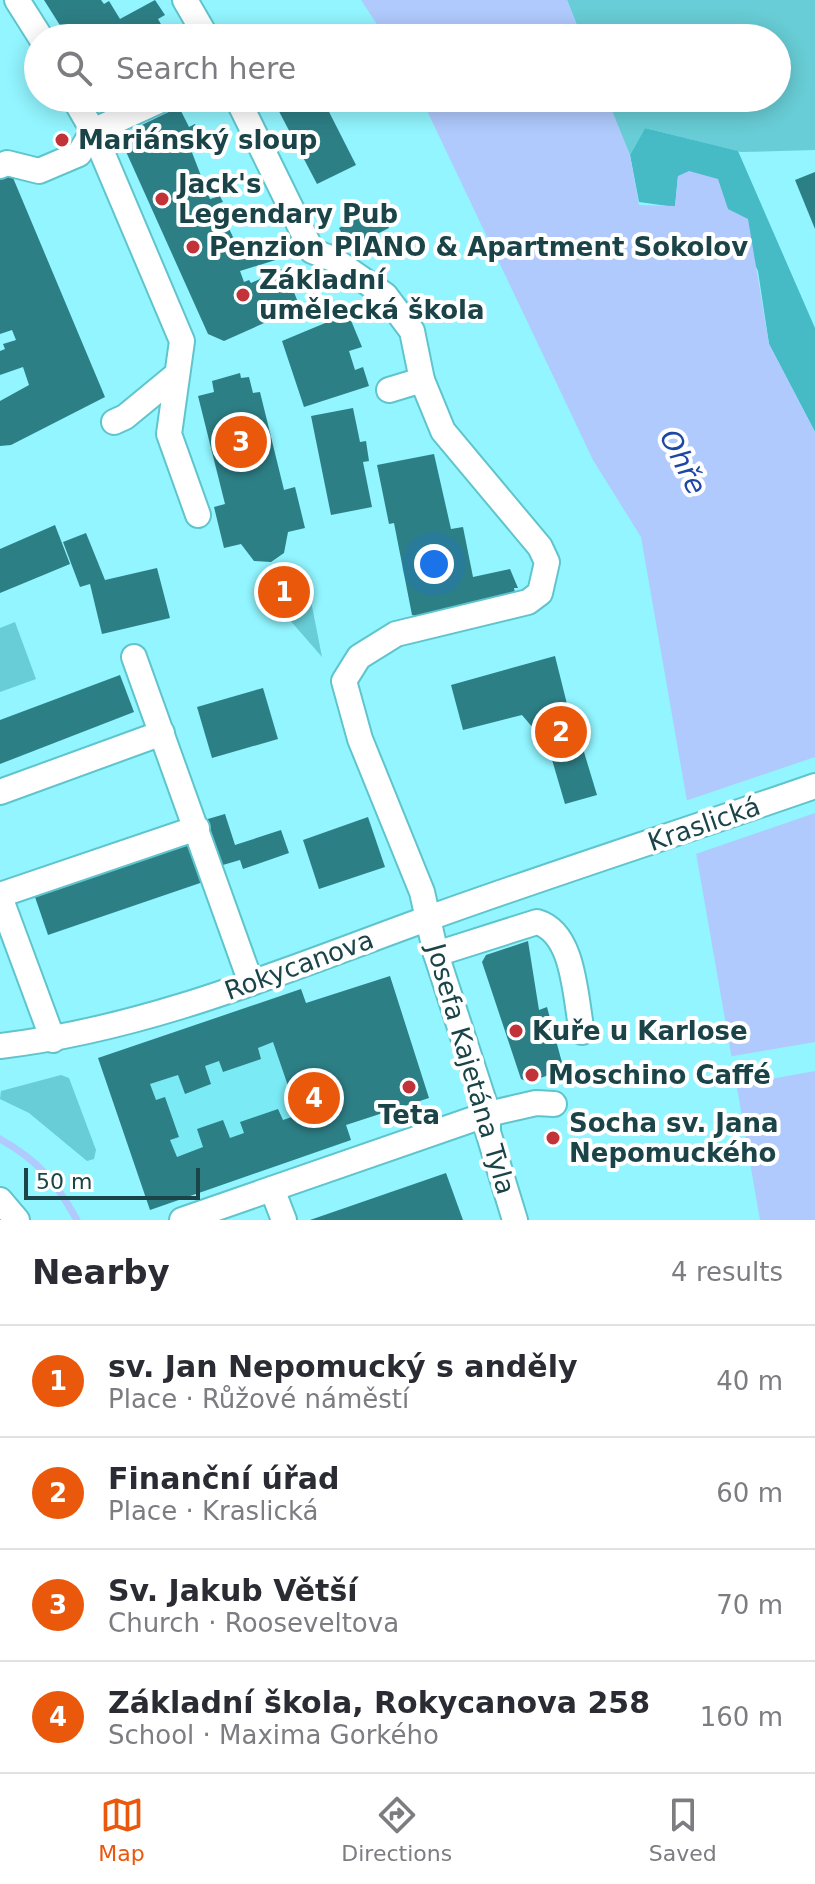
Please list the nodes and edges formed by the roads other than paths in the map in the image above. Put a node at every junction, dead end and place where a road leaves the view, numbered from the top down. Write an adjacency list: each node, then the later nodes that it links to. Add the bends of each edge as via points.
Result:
1 (17, 0): 3 (street)
2 (185, 0): 4 (street)
3 (32, 24)
4 (199, 24)
5 (82, 112): 8 (street)
6 (134, 112): 8 (street)
7 (244, 112): 11 (street, via 312,251 385,295 412,331)
8 (93, 131): 9 (street, via 79,154 39,171); 10 (street, via 182,341)
9 (4, 164)
10 (176, 375): 13 (street); 14 (street, via 169,434)
11 (422, 380): 12 (street); 22 (street, Josefa Kajetána Tyla, via 443,431 547,562 540,593 528,602 396,634 359,657 344,681 360,739)
12 (389, 390)
13 (114, 422)
14 (198, 515)
15 (134, 657): 16 (street)
16 (162, 733): 18 (street); 19 (street)
17 (815, 786): 20 (street, Kraslická)
18 (0, 792)
19 (197, 828): 21 (street); 24 (street)
20 (593, 863): 22 (street, Rokycanova)
21 (0, 896): 26 (street)
22 (429, 918): 23 (street, Josefa Kajetána Tyla); 24 (street, Rokycanova)
23 (436, 954): 25 (street, via 537,922 546,925 557,932 565,953); 29 (street, Josefa Kajetána Tyla)
24 (251, 983): 26 (street, Rokycanova, via 123,1025)
25 (582, 1032)
26 (53, 1040): 27 (street, Rokycanova)
27 (0, 1046)
28 (554, 1104): 29 (street)
29 (488, 1114): 30 (street); 35 (street, Josefa Kajetána Tyla, via 488,1132)
30 (272, 1189): 33 (street); 34 (street)
31 (0, 1200): 32 (street)
32 (17, 1220)
33 (182, 1220)
34 (284, 1220)
35 (515, 1220)

